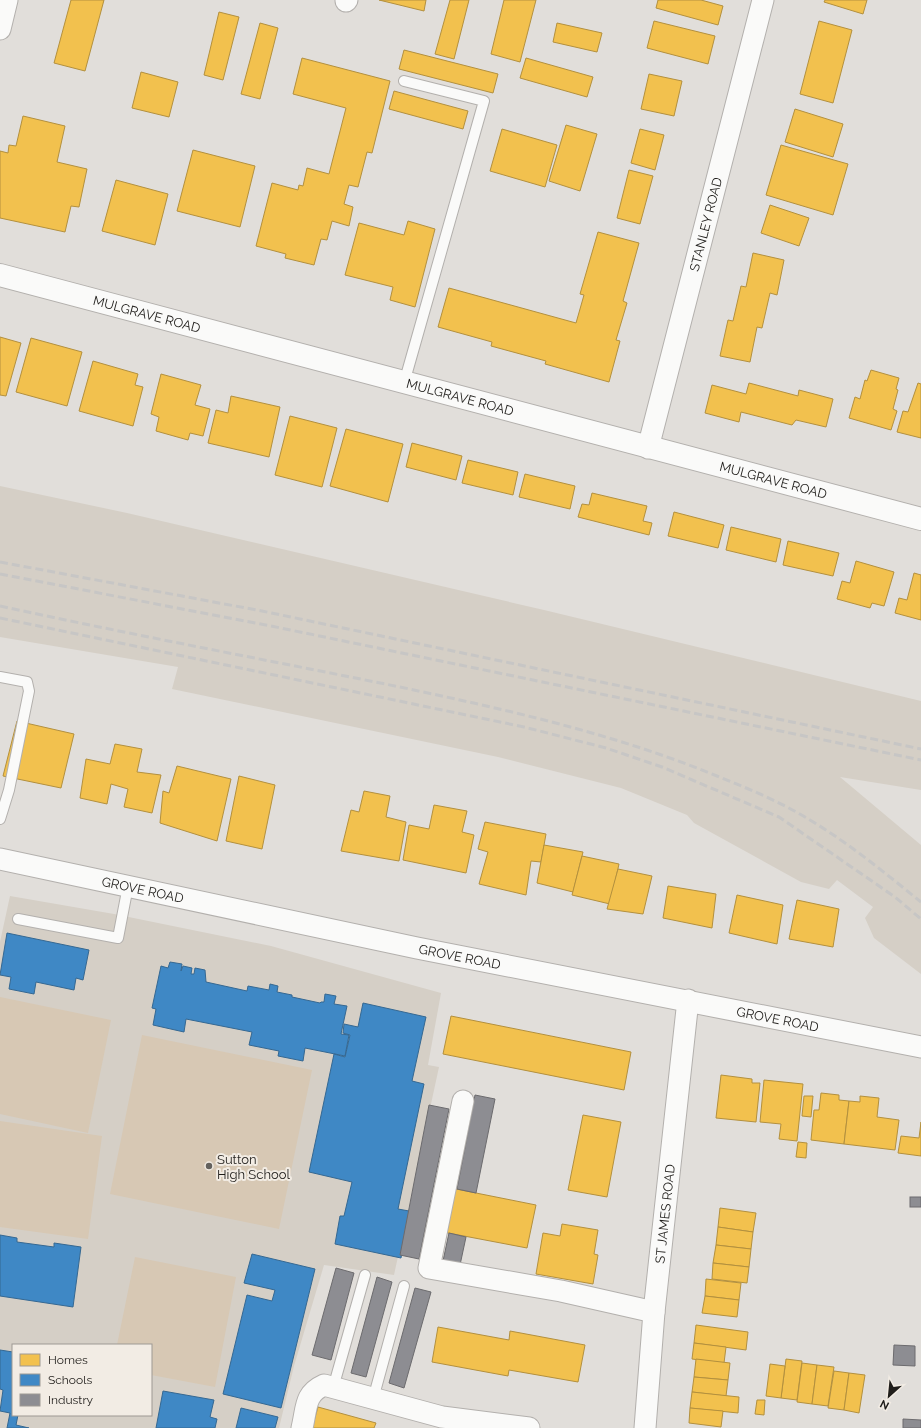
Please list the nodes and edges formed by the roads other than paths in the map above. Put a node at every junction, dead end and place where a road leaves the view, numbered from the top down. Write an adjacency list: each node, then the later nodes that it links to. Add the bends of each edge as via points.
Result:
1 (8, 0): 3 (street)
2 (763, 0): 7 (street, STANLEY ROAD)
3 (0, 29)
4 (404, 81): 6 (lane, via 484,101)
5 (0, 276): 6 (street, MULGRAVE ROAD)
6 (404, 383): 7 (street, MULGRAVE ROAD)
7 (648, 448): 8 (street, MULGRAVE ROAD)
8 (921, 519)
9 (0, 677): 10 (lane, via 27,682 29,691 9,790)
10 (0, 818)
11 (0, 859): 12 (street, GROVE ROAD)
12 (128, 886): 13 (lane, via 118,938); 14 (street, GROVE ROAD, via 417,948)
13 (18, 919)
14 (688, 1000): 15 (street, GROVE ROAD); 19 (street, ST JAMES ROAD)
15 (921, 1047)
16 (464, 1100): 19 (street, via 429,1268 561,1291)
17 (365, 1275): 20 (lane)
18 (404, 1286): 21 (lane)
19 (654, 1312): 24 (street, ST JAMES ROAD)
20 (333, 1388): 21 (street); 22 (street, via 324,1385 310,1394)
21 (373, 1399): 23 (street, via 442,1417)
22 (302, 1428)
23 (529, 1428)
24 (645, 1428)

